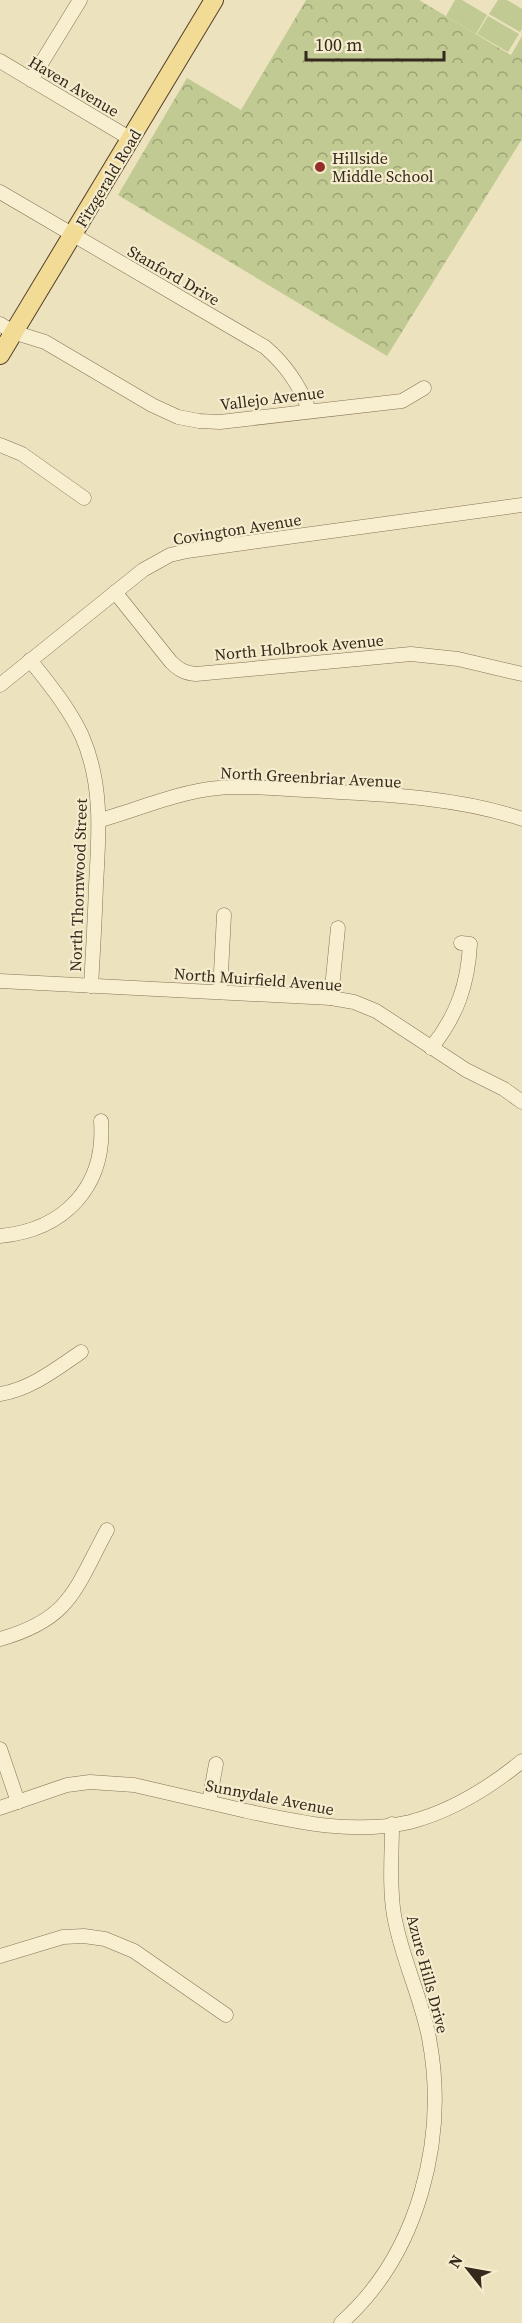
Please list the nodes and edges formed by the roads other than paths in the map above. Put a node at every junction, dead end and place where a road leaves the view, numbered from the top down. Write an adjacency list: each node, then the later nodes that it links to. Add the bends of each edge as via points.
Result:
1 (80, 0): 4 (street)
2 (214, 0): 5 (main road, Fitzgerald Road)
3 (0, 61): 4 (street, Haven Avenue)
4 (31, 80): 5 (street, Haven Avenue)
5 (131, 139): 7 (main road, Fitzgerald Road)
6 (0, 192): 7 (street, Stanford Drive)
7 (74, 236): 8 (main road, Fitzgerald Road); 11 (street, Stanford Drive, via 265,347 291,374)
8 (7, 328): 9 (main road, Fitzgerald Road); 11 (street, Vallejo Avenue, via 45,342 178,417 220,422)
9 (0, 355)
10 (424, 388): 11 (street, Vallejo Avenue, via 402,401)
11 (309, 410)
12 (0, 445): 13 (street, via 22,454)
13 (84, 498)
14 (522, 505): 15 (street, Covington Avenue, via 187,551 154,563)
15 (115, 592): 16 (street, Covington Avenue); 17 (street, North Holbrook Avenue, via 177,669 186,673 411,654 458,659)
16 (30, 660): 18 (street, Covington Avenue); 20 (street, North Thornwood Street, via 62,700 82,736 95,779)
17 (522, 674)
18 (0, 685)
19 (522, 819): 20 (street, North Greenbriar Avenue, via 493,809 380,795 234,787 196,792)
20 (100, 820): 25 (street, North Thornwood Street)
21 (224, 915): 26 (street)
22 (338, 928): 27 (street)
23 (461, 943): 28 (street, via 470,944 464,989 451,1021)
24 (0, 981): 25 (street, North Muirfield Avenue)
25 (91, 986): 26 (street, North Muirfield Avenue)
26 (220, 992): 27 (street, North Muirfield Avenue)
27 (331, 998): 28 (street, North Muirfield Avenue, via 376,1011)
28 (431, 1048): 29 (street, North Muirfield Avenue)
29 (522, 1102)
30 (101, 1121): 31 (street, via 101,1147 95,1171 83,1192 46,1225)
31 (0, 1236)
32 (81, 1352): 33 (street, via 39,1380)
33 (0, 1394)
34 (107, 1530): 35 (street, via 72,1597 38,1626)
35 (0, 1639)
36 (0, 1749): 39 (street)
37 (522, 1761): 42 (street, Sunnydale Avenue, via 471,1797 410,1822)
38 (216, 1764): 40 (street)
39 (18, 1802): 40 (street, Sunnydale Avenue, via 90,1782 134,1785); 41 (street, Sunnydale Avenue)
40 (209, 1802): 42 (street, Sunnydale Avenue, via 330,1827)
41 (0, 1808)
42 (392, 1824): 45 (street, Azure Hills Drive, via 394,1915 429,2038 435,2114 424,2184 399,2247 373,2287)
43 (0, 1956): 44 (street, via 63,1937 105,1939 134,1951)
44 (226, 2014)
45 (341, 2323)

